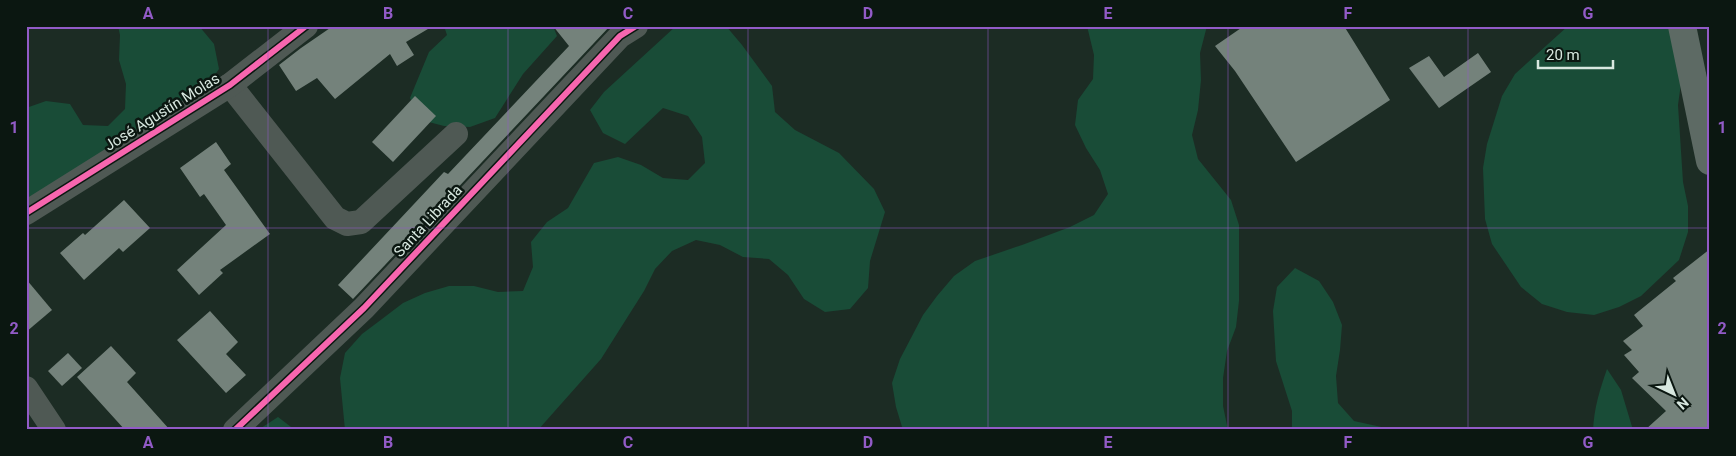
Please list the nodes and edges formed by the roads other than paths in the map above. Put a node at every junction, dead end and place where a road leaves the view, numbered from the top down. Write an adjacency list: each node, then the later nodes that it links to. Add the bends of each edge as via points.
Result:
1 (306, 26): 4 (street, José Agustín Molas)
2 (636, 26): 10 (street, Santa Librada, via 620,36 364,308)
3 (1682, 26): 6 (main road)
4 (230, 84): 5 (street, via 335,218 347,224 361,222); 7 (street, José Agustín Molas)
5 (456, 134)
6 (1710, 161)
7 (26, 213)
8 (26, 388): 9 (street)
9 (54, 430)
10 (235, 430)

